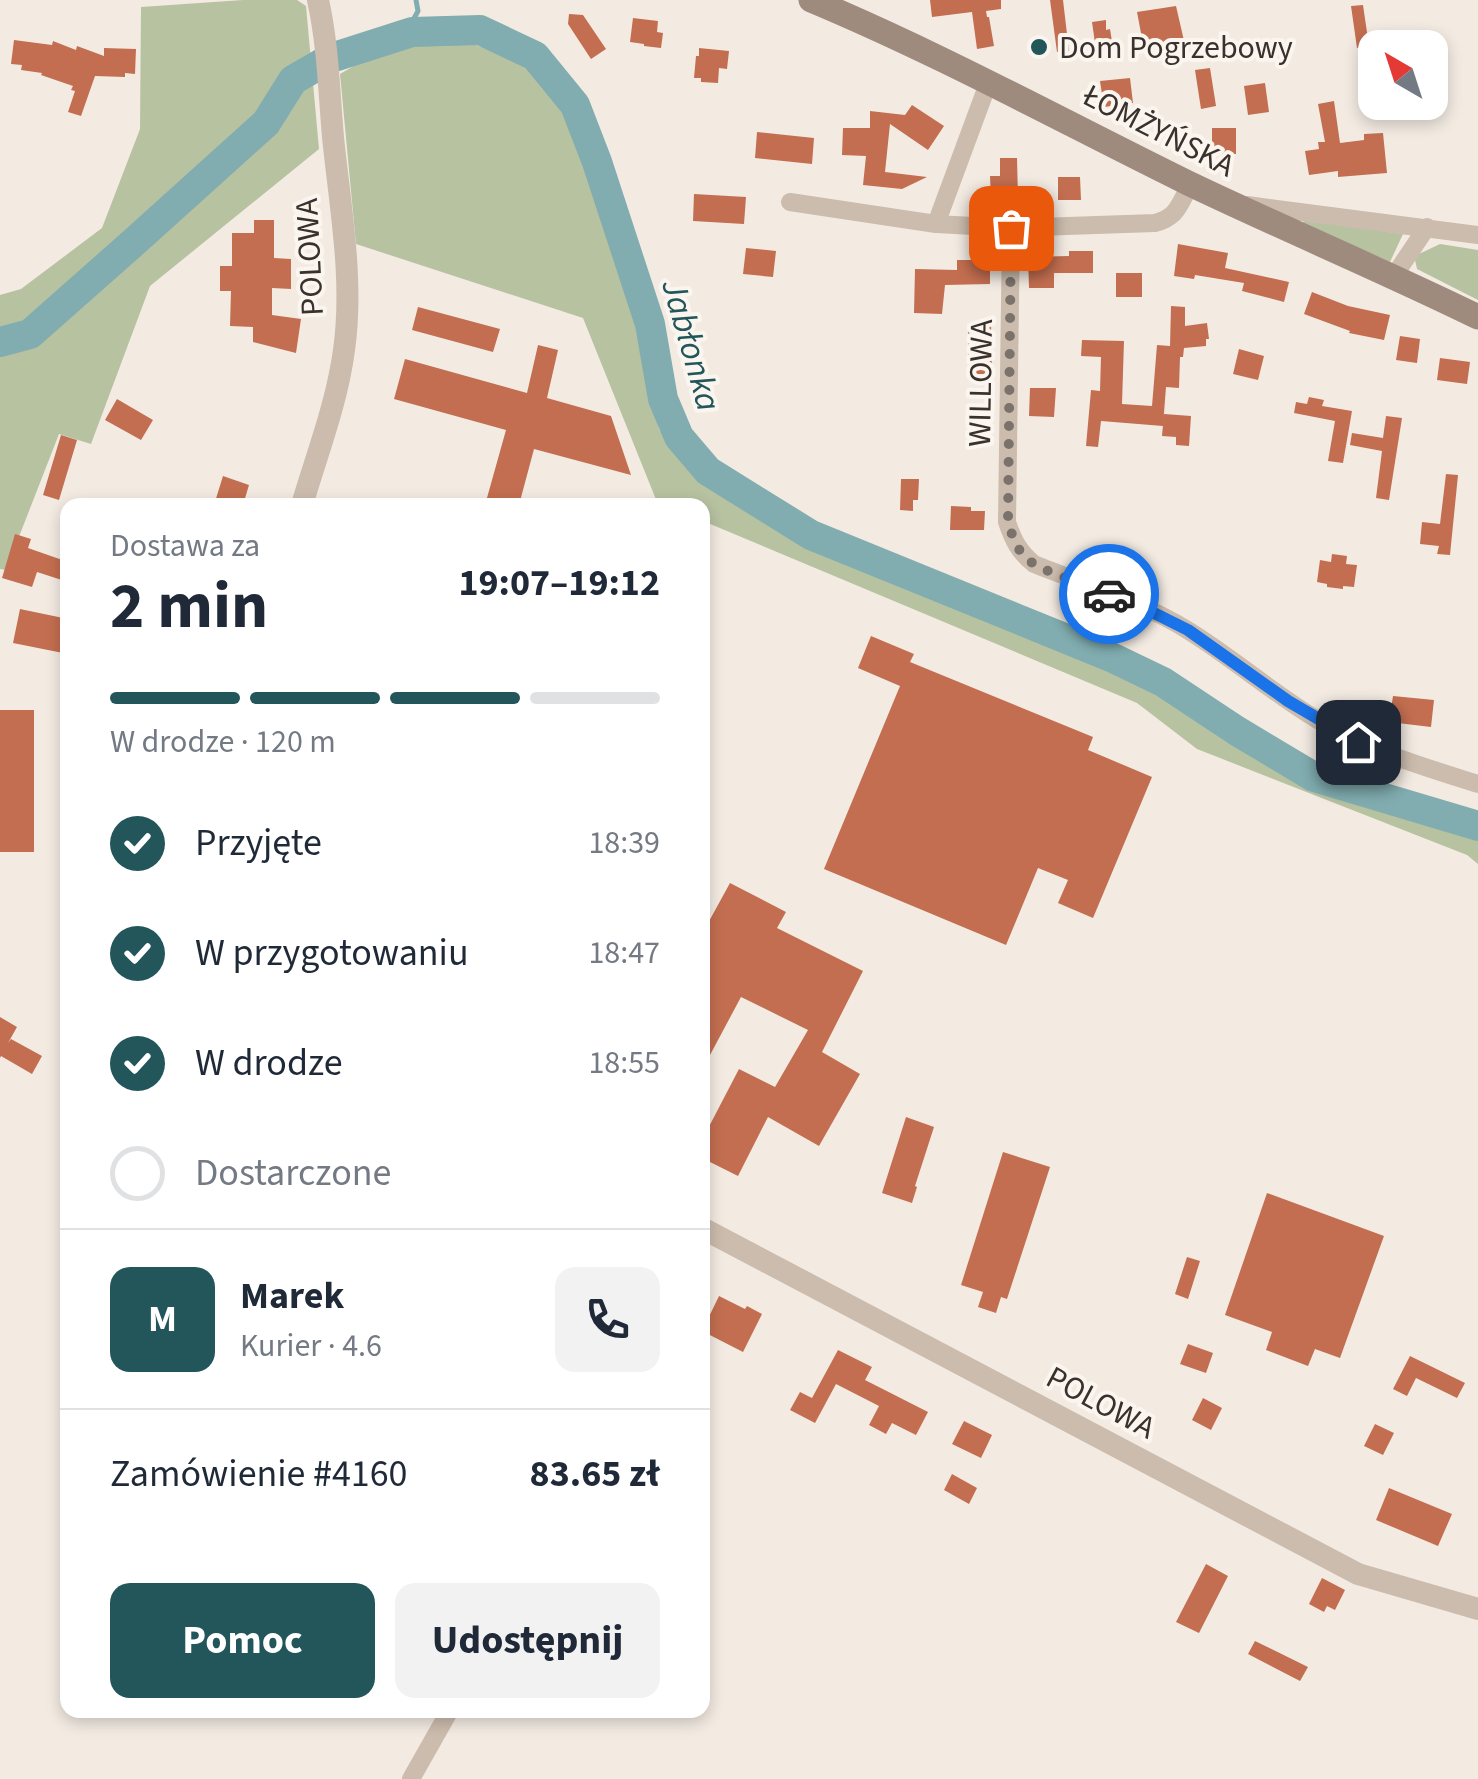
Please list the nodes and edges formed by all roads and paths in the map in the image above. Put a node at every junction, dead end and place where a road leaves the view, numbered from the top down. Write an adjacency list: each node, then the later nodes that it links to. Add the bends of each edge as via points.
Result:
1 (318, 0): 13 (street, POLOWA, via 346,323 334,400)
2 (811, 0): 3 (main road, ŁOMŻYŃSKA)
3 (990, 81): 4 (main road, ŁOMŻYŃSKA); 7 (street)
4 (1191, 184): 6 (main road, ŁOMŻYŃSKA); 9 (street, via 1167,220)
5 (790, 202): 7 (street)
6 (1232, 203): 8 (street); 11 (main road, ŁOMŻYŃSKA)
7 (936, 224): 9 (street)
8 (1426, 227): 10 (street); 11 (street)
9 (1011, 228): 14 (street, WILLOWA, via 1008,522 1023,555 1188,630 1358,742)
10 (1478, 234)
11 (1394, 276): 12 (main road, ŁOMŻYŃSKA)
12 (1478, 318)
13 (304, 498)
14 (1478, 784)
15 (710, 1232): 16 (street, POLOWA, via 1358,1574)
16 (1478, 1609)
17 (445, 1718): 18 (street)
18 (411, 1779)

